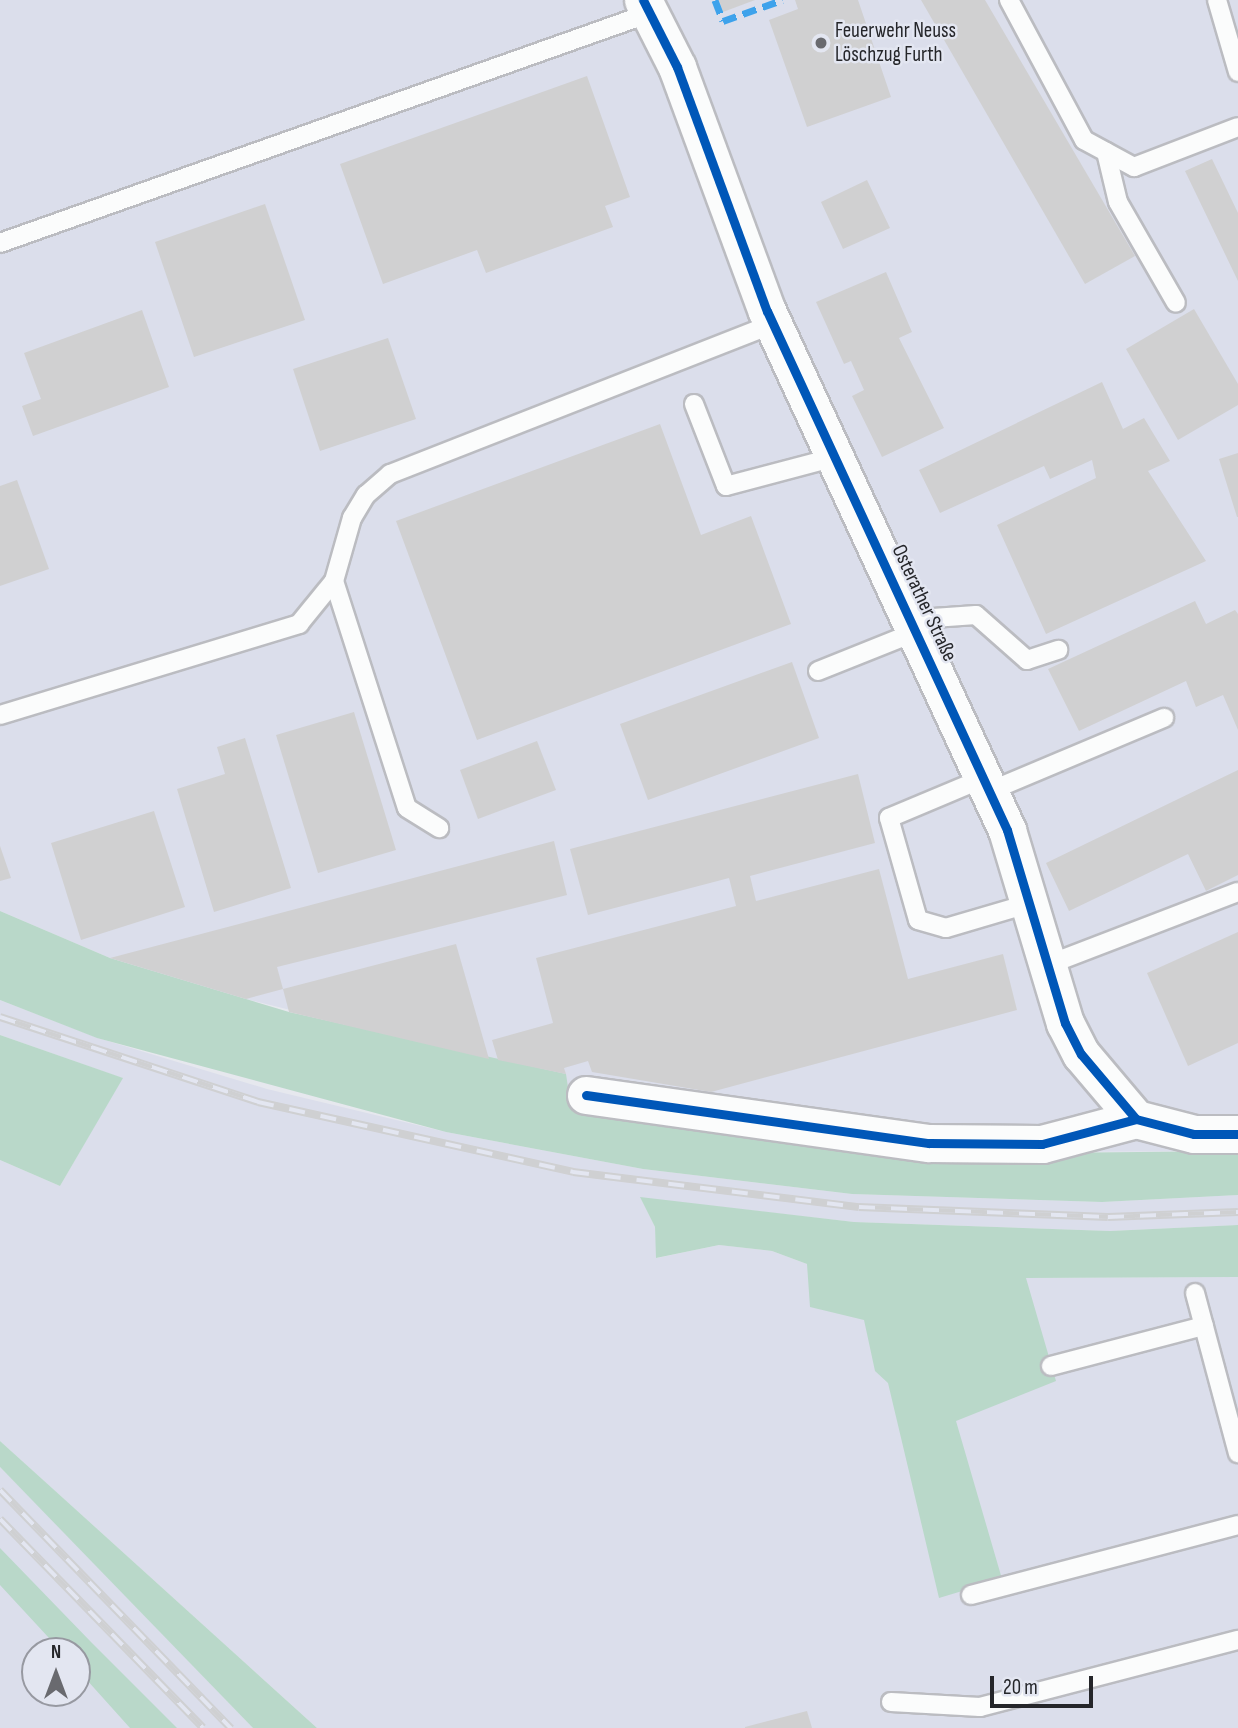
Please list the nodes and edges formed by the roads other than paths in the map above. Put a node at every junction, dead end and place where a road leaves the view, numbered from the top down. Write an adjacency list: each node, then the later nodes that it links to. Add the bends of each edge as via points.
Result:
1 (1009, 0): 6 (lane, via 1084,140)
2 (1217, 0): 4 (lane)
3 (647, 6): 7 (lane); 9 (street, Osterather Straße)
4 (1238, 72)
5 (1238, 127): 6 (lane, via 1134,167)
6 (1106, 152): 8 (lane, via 1118,202)
7 (0, 243)
8 (1176, 303)
9 (773, 324): 11 (street, Osterather Straße); 12 (lane, via 390,474 352,518)
10 (694, 404): 11 (lane, via 726,486)
11 (836, 457): 13 (street, Osterather Straße)
12 (334, 581): 16 (lane, via 299,624 275,635); 19 (lane, via 407,808)
13 (918, 631): 14 (lane, via 933,618 976,615 1027,660); 15 (lane); 18 (street, Osterather Straße)
14 (1058, 650)
15 (818, 671)
16 (0, 715)
17 (1164, 718): 18 (lane)
18 (987, 785): 21 (street, Osterather Straße); 21 (lane, via 889,818 918,920 946,928)
19 (439, 828)
20 (1238, 892): 22 (lane)
21 (1031, 903): 22 (street, Osterather Straße)
22 (1050, 964): 24 (street, Osterather Straße, via 1065,1023 1081,1054)
23 (586, 1095): 24 (street, via 796,1128 957,1144 1042,1144)
24 (1136, 1119): 25 (street, via 1194,1135)
25 (1238, 1133)
26 (1195, 1293): 27 (lane)
27 (1204, 1326): 28 (lane); 29 (lane)
28 (1051, 1366)
29 (1238, 1453)
30 (1238, 1525): 31 (lane)
31 (971, 1595)
32 (1238, 1640): 33 (lane, via 980,1707)
33 (891, 1702)

